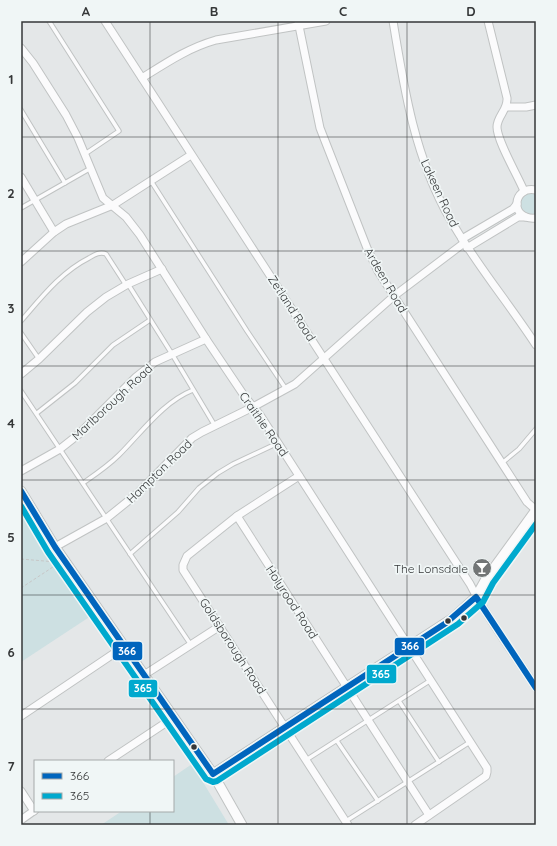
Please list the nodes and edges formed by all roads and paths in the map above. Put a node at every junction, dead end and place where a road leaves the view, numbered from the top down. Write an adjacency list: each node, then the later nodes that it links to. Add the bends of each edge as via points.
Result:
1 (49, 21): 12 (lane, via 119,131)
2 (105, 21): 8 (street, Zetland Road)
3 (326, 21): 6 (street)
4 (393, 21): 27 (street, Lakeen Road, via 406,98 416,138 442,204)
5 (488, 21): 10 (street, via 507,98)
6 (298, 23): 8 (street, via 201,44); 31 (street, Ardeen Road, via 320,128 367,248)
7 (21, 48): 12 (street, Craithie Road, via 66,115)
8 (142, 78): 13 (street, Zetland Road)
9 (536, 105): 10 (street)
10 (506, 107): 19 (street, via 498,123 498,132)
11 (21, 110): 17 (lane)
12 (84, 154): 14 (street, Craithie Road)
13 (191, 155): 16 (street); 39 (street, Zetland Road)
14 (91, 168): 17 (lane); 22 (street, Craithie Road, via 103,198)
15 (21, 177): 20 (street)
16 (151, 180): 22 (street); 41 (lane)
17 (65, 183): 20 (lane)
18 (536, 190): 19 (street)
19 (524, 191): 21 (street, via 519,196)
20 (35, 200): 23 (lane); 26 (street)
21 (517, 204): 24 (street, via 518,210); 27 (street)
22 (113, 205): 26 (street, via 66,224); 29 (street, Craithie Road, via 131,223)
23 (21, 208)
24 (525, 217): 25 (street); 27 (street, via 518,217)
25 (536, 218)
26 (54, 232): 28 (street)
27 (464, 243): 31 (street, Hampton Road); 36 (street, Lakeen Road)
28 (21, 262)
29 (162, 269): 30 (street); 35 (street, Craithie Road)
30 (127, 284): 32 (lane); 33 (lane, via 106,254 97,254 77,264 49,289); 38 (street, via 106,296 87,312)
31 (394, 296): 39 (street, Hampton Road); 50 (street, Ardeen Road)
32 (150, 320): 37 (lane); 45 (lane, via 113,344 75,383)
33 (21, 321)
34 (21, 333): 38 (lane)
35 (206, 339): 37 (street, Marlborough Road); 44 (street, Craithie Road)
36 (536, 344)
37 (172, 354): 42 (lane); 49 (street, Marlborough Road, via 155,362 136,377)
38 (39, 359): 40 (street)
39 (325, 359): 41 (street, Hampton Road); 62 (street, Zetland Road)
40 (21, 374)
41 (286, 389): 44 (street, Hampton Road)
42 (193, 390): 46 (lane); 53 (lane, via 174,400 119,456)
43 (21, 391): 45 (lane)
44 (253, 407): 46 (street, Hampton Road); 48 (street, Craithie Road)
45 (37, 413): 49 (lane)
46 (215, 426): 57 (street, Hampton Road, via 192,438 138,493)
47 (536, 428): 50 (lane)
48 (278, 443): 52 (street, Craithie Road); 59 (lane, via 218,473)
49 (60, 449): 51 (street, Marlborough Road); 53 (lane)
50 (502, 464): 55 (street, Ardeen Road, via 527,502)
51 (21, 472)
52 (299, 476): 56 (street); 66 (street, Craithie Road)
53 (83, 483): 57 (lane)
54 (21, 491): 58 (street)
55 (536, 510): 62 (street)
56 (237, 516): 63 (street, Goldsborough Road, via 188,556 183,564 184,570); 69 (street, Holyrood Road)
57 (107, 518): 58 (street, Hampton Road); 59 (lane)
58 (55, 547): 65 (street)
59 (130, 554): 64 (lane)
60 (21, 559): 61 (path, via 60,563)
61 (21, 588)
62 (476, 596): 66 (street, via 446,623); 70 (street, Zetland Road)
63 (220, 626): 64 (street); 75 (street, Goldsborough Road)
64 (191, 645): 67 (street)
65 (125, 646): 67 (street); 72 (street)
66 (409, 647): 68 (street, Craithie Road); 69 (street)
67 (144, 675): 73 (street)
68 (431, 680): 71 (lane); 77 (street, Craithie Road)
69 (347, 687): 74 (street, Holyrood Road); 75 (street)
70 (536, 688)
71 (399, 701): 74 (lane); 80 (lane)
72 (21, 716)
73 (173, 718): 78 (street); 81 (street)
74 (368, 720): 76 (lane); 82 (street, Holyrood Road)
75 (285, 727): 79 (street, Goldsborough Road); 81 (street)
76 (337, 741): 79 (lane); 84 (lane)
77 (470, 742): 80 (lane); 86 (street, Craithie Road, via 487,768 486,776)
78 (110, 760)
79 (306, 760): 88 (street, Goldsborough Road)
80 (439, 762): 82 (lane)
81 (213, 774): 89 (street)
82 (408, 782): 84 (lane); 86 (street, Holyrood Road)
83 (21, 791): 85 (street)
84 (378, 801): 88 (lane)
85 (34, 811): 87 (street)
86 (429, 815): 90 (street)
87 (21, 820)
88 (347, 823)
89 (242, 825)
90 (414, 825)

